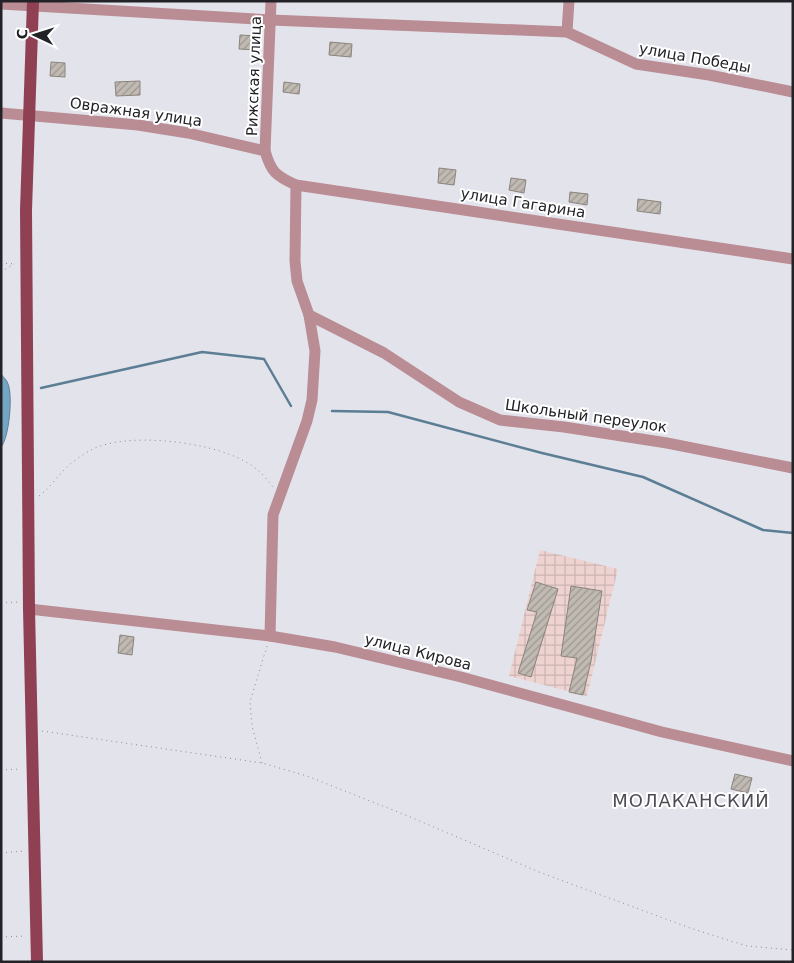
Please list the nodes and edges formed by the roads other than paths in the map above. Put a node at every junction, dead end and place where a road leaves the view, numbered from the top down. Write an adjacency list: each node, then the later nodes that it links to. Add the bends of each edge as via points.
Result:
1 (272, 1): 5 (street, Рижская улица)
2 (569, 1): 6 (street)
3 (33, 3): 4 (street); 5 (street); 9 (main road)
4 (1, 4)
5 (271, 20): 6 (street); 10 (street, Рижская улица)
6 (567, 32): 7 (street, улица Победы, via 636,64)
7 (793, 92)
8 (1, 113): 9 (street, Овражная улица)
9 (28, 114): 10 (street, Овражная улица, via 138,125); 15 (main road, via 21,264)
10 (265, 151): 11 (street, улица Гагарина, via 273,172)
11 (296, 185): 12 (street, улица Гагарина); 13 (street, via 295,261 297,280)
12 (793, 259)
13 (309, 315): 14 (street, Школьный переулок, via 384,353 459,402 500,420 657,442); 16 (street, via 315,351 312,400 297,455 273,514)
14 (793, 468)
15 (29, 605): 16 (street, улица Кирова); 18 (main road)
16 (270, 636): 17 (street, улица Кирова, via 335,647 662,732)
17 (793, 761)
18 (37, 962)

